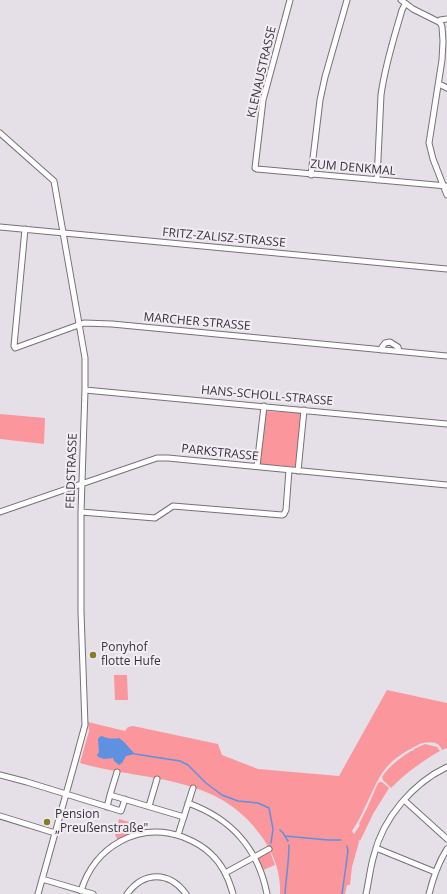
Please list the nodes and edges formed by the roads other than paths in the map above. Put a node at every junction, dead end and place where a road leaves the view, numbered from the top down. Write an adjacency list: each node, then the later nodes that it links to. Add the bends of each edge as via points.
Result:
1 (347, 0): 10 (street, via 324,77)
2 (288, 1): 9 (street, KLENAUSTRASSE, via 263,100 254,168)
3 (403, 2): 5 (street); 11 (street, via 380,95)
4 (447, 19): 5 (street)
5 (439, 22): 6 (street, via 442,25 443,41)
6 (439, 84): 7 (street); 12 (street, via 429,143 432,159)
7 (447, 88)
8 (0, 133): 16 (street, FELDSTRASSE, via 54,181)
9 (257, 169): 10 (street, ZUM DENKMAL)
10 (311, 175): 11 (street, ZUM DENKMAL)
11 (377, 180): 12 (street, ZUM DENKMAL)
12 (445, 186): 13 (street)
13 (447, 195)
14 (0, 227): 15 (street, FRITZ-ZALISZ-STRASSE)
15 (25, 230): 16 (street, FRITZ-ZALISZ-STRASSE); 18 (street, MARCHER STRASSE, via 14,346 16,348)
16 (63, 233): 17 (street, FRITZ-ZALISZ-STRASSE); 18 (street, FELDSTRASSE)
17 (447, 269)
18 (79, 324): 19 (street, MARCHER STRASSE, via 112,324); 20 (street, FELDSTRASSE, via 85,358)
19 (447, 356)
20 (85, 390): 21 (street, HANS-SCHOLL-STRASSE); 27 (street, FELDSTRASSE)
21 (264, 406): 22 (street, HANS-SCHOLL-STRASSE); 24 (street)
22 (304, 410): 23 (street, HANS-SCHOLL-STRASSE); 26 (street)
23 (447, 424)
24 (257, 466): 25 (street, PARKSTRASSE); 27 (street, PARKSTRASSE, via 157,458)
25 (290, 470): 26 (street, PARKSTRASSE); 30 (street, via 286,510 282,516 173,506 154,518)
26 (298, 471): 28 (street, PARKSTRASSE)
27 (82, 484): 29 (street, PARKSTRASSE); 30 (street, FELDSTRASSE)
28 (447, 485)
29 (0, 512)
30 (81, 512): 36 (street, FELDSTRASSE, via 85,725)
31 (447, 767): 39 (street, via 426,780)
32 (117, 772): 37 (street)
33 (0, 775): 36 (street)
34 (157, 779): 41 (street)
35 (193, 788): 40 (street)
36 (66, 794): 42 (street); 45 (street, FELDSTRASSE)
37 (110, 795): 38 (street); 42 (street)
38 (125, 799): 41 (street); 42 (street, via 121,811)
39 (404, 800): 47 (street); 48 (street, via 386,826)
40 (188, 804): 44 (street); 51 (street, via 225,822 244,841)
41 (149, 806): 44 (street)
42 (107, 807)
43 (0, 816): 45 (street)
44 (184, 817): 46 (street)
45 (55, 833): 54 (street, FELDSTRASSE)
46 (178, 835): 53 (street, via 205,848); 55 (street, via 143,833 119,842 102,854 94,864)
47 (447, 839)
48 (376, 848): 52 (street); 62 (street)
49 (269, 849): 51 (street)
50 (447, 849): 52 (street)
51 (255, 857): 53 (street); 61 (street)
52 (435, 872): 63 (street)
53 (225, 873): 60 (street)
54 (42, 879): 55 (street); 56 (street, FELDSTRASSE)
55 (81, 891): 57 (street)
56 (38, 894)
57 (93, 894)
58 (127, 894): 59 (street, via 141,881 159,877 176,883)
59 (186, 894)
60 (233, 894)
61 (267, 894)
62 (366, 894)
63 (429, 894)

